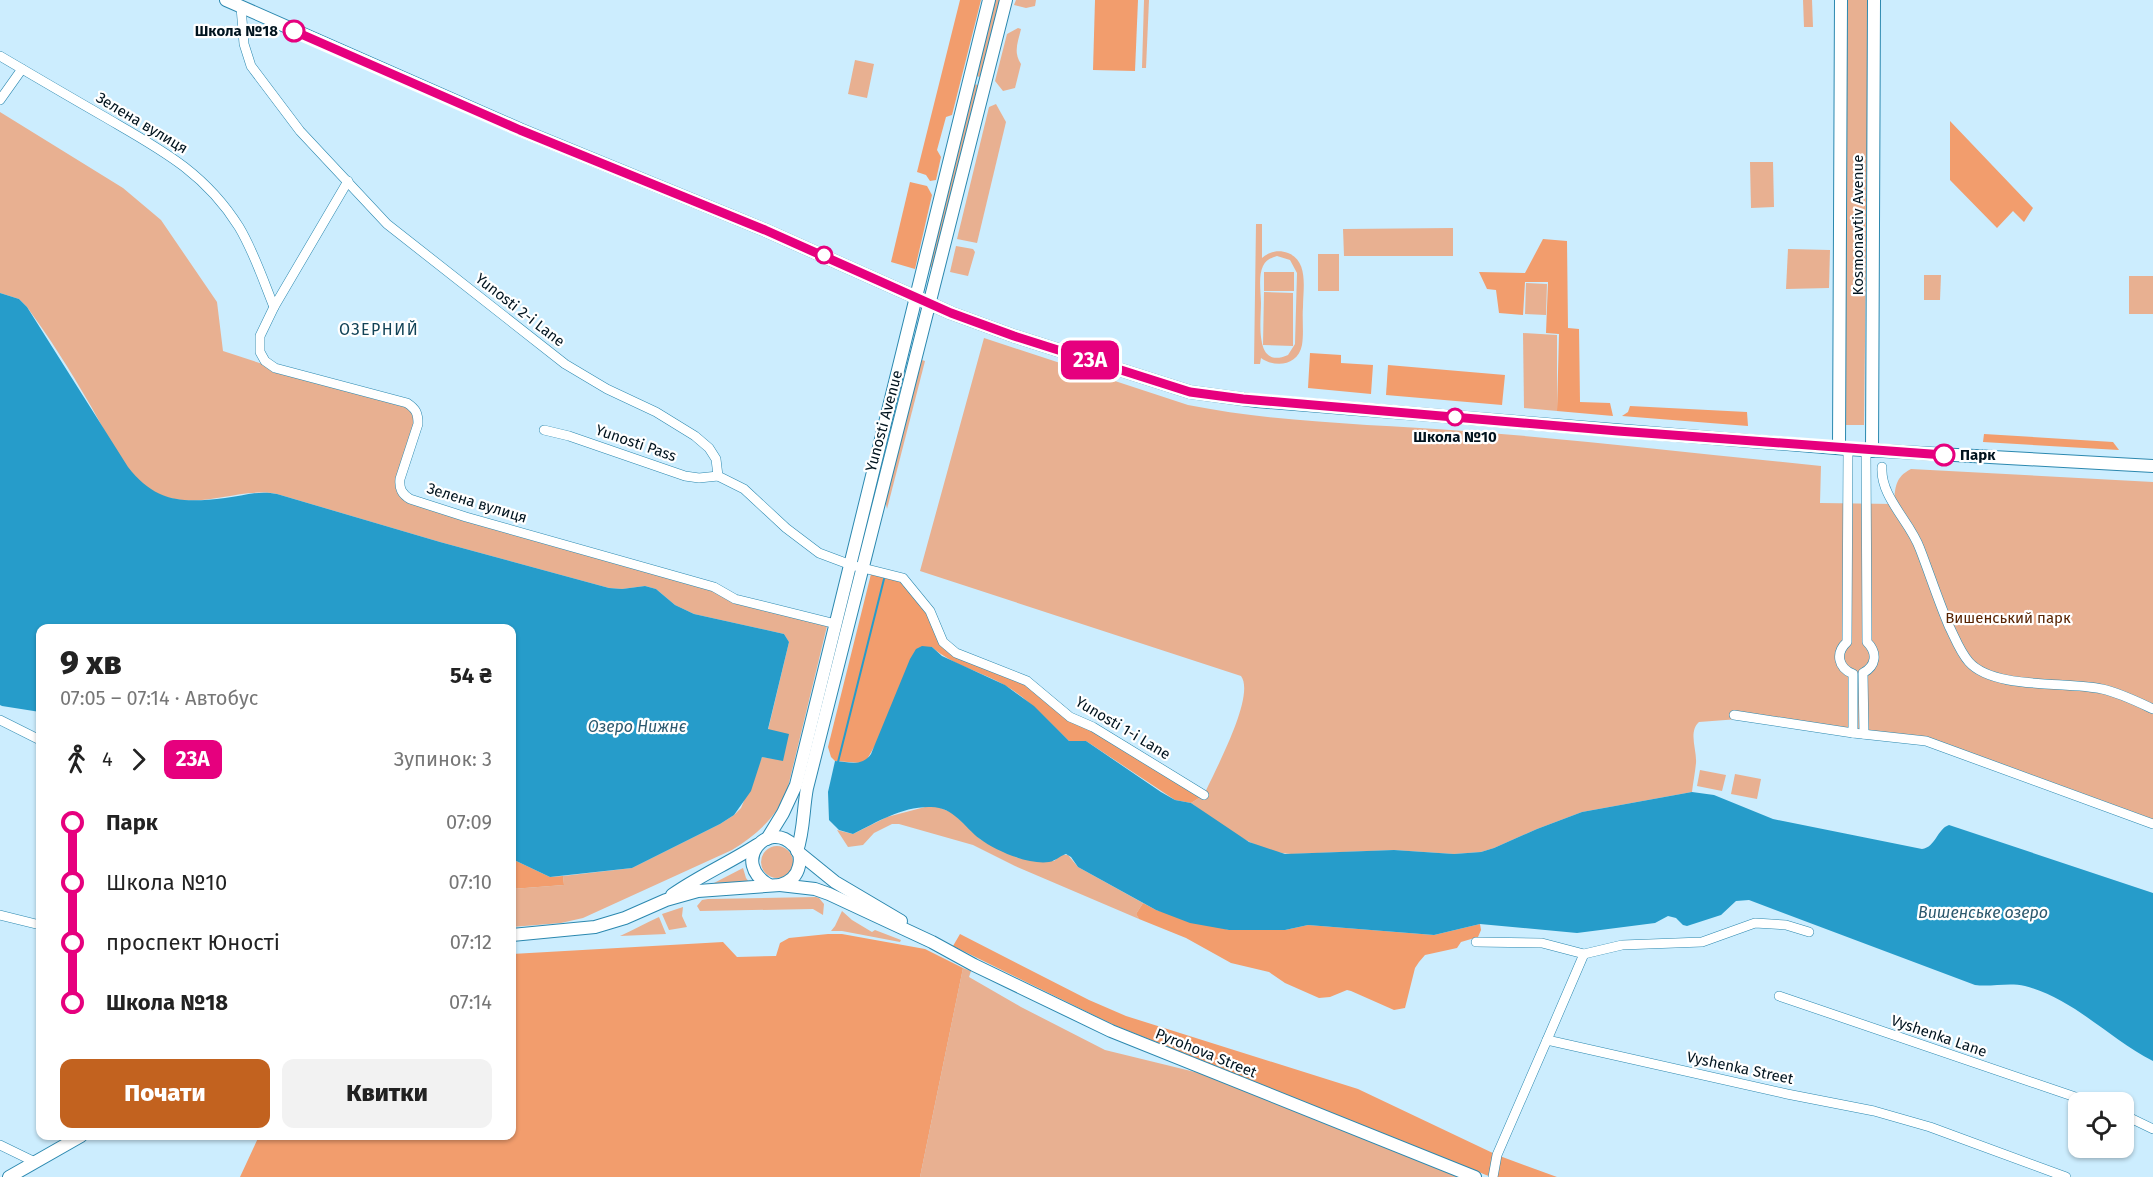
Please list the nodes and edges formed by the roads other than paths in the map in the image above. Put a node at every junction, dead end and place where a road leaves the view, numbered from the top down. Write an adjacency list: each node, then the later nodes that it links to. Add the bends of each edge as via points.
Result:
1 (226, 0): 6 (street)
2 (989, 0): 9 (street, Yunosti Avenue)
3 (1006, 0): 10 (street, Yunosti Avenue)
4 (1841, 0): 17 (street, Kosmonavtiv Avenue)
5 (1874, 0): 18 (street, Kosmonavtiv Avenue)
6 (241, 7): 12 (street, Yunosti 2-i Lane, via 244,44 251,66 300,131); 13 (street)
7 (0, 56): 8 (street, Зелена вулиця)
8 (22, 69): 11 (street); 15 (street, Зелена вулиця, via 167,153 194,174 239,228)
9 (969, 79): 10 (street); 13 (street, Yunosti Avenue)
10 (985, 83): 14 (street, Yunosti Avenue)
11 (0, 100)
12 (348, 181): 15 (street, Зелена вулиця); 21 (street, Yunosti 2-i Lane, via 387,224 565,364 694,436 716,459)
13 (916, 297): 14 (street); 22 (street, Yunosti Avenue)
14 (930, 304): 17 (street, via 1014,336 1190,392); 22 (street, Yunosti Avenue)
15 (274, 307): 23 (street, Зелена вулиця, via 259,344 266,361 275,368 414,408 418,424 400,484 410,499 714,587 735,599)
16 (544, 430): 21 (street, Yunosti Pass, via 685,476)
17 (1843, 449): 18 (street); 24 (street)
18 (1869, 451): 19 (street); 25 (street)
19 (2153, 466)
20 (1882, 467): 28 (street, via 1881,480 1916,537 1937,598 1970,664 2002,678 2101,688)
21 (718, 476): 22 (street, via 744,489 819,553)
22 (856, 566): 23 (street, Yunosti Avenue); 34 (street, Yunosti 1-i Lane, via 906,580 930,611 943,642 956,653 1027,681 1070,717 1094,727); 36 (street, Yunosti Avenue, via 807,788)
23 (836, 624): 37 (street, Yunosti Avenue, via 796,785 783,813)
24 (1847, 642): 25 (street); 26 (street, via 1839,658 1845,670)
25 (1867, 642): 27 (street, via 1875,656 1872,666)
26 (1853, 674): 27 (street); 31 (street)
27 (1863, 674): 32 (street)
28 (2153, 709)
29 (1734, 715): 31 (street)
30 (0, 720): 33 (street)
31 (1853, 733): 32 (street)
32 (1864, 734): 35 (street, via 1933,743)
33 (36, 738)
34 (1204, 795)
35 (2153, 824)
36 (802, 833): 38 (street, Yunosti Avenue); 39 (street)
37 (763, 840): 38 (street, via 786,839); 40 (street, via 752,857 752,866 761,880); 41 (street, Pyrohova Street)
38 (798, 851): 39 (street, Pyrohova Street); 40 (street, via 798,872 792,879)
39 (827, 876): 46 (street, Pyrohova Street)
40 (775, 885): 41 (street, Pyrohova Street, via 698,891); 46 (street, Pyrohova Street, via 815,889)
41 (666, 900): 45 (street, Pyrohova Street, via 595,927)
42 (0, 915): 43 (street)
43 (36, 924)
44 (1809, 932): 48 (street, via 1755,923 1702,942 1622,945)
45 (516, 935)
46 (932, 942): 58 (street, Pyrohova Street, via 1112,1031)
47 (1476, 942): 48 (street, via 1542,943)
48 (1584, 954): 50 (street)
49 (1779, 996): 51 (street, Vyshenka Lane)
50 (1547, 1040): 59 (street, via 1497,1155); 60 (street, Vyshenka Street, via 1874,1111 1930,1127)
51 (2068, 1095)
52 (2134, 1120): 53 (street)
53 (2153, 1129)
54 (74, 1140): 56 (street)
55 (0, 1145): 56 (street)
56 (35, 1162): 57 (street)
57 (15, 1176)
58 (1475, 1177)
59 (1492, 1177)
60 (2066, 1177)

